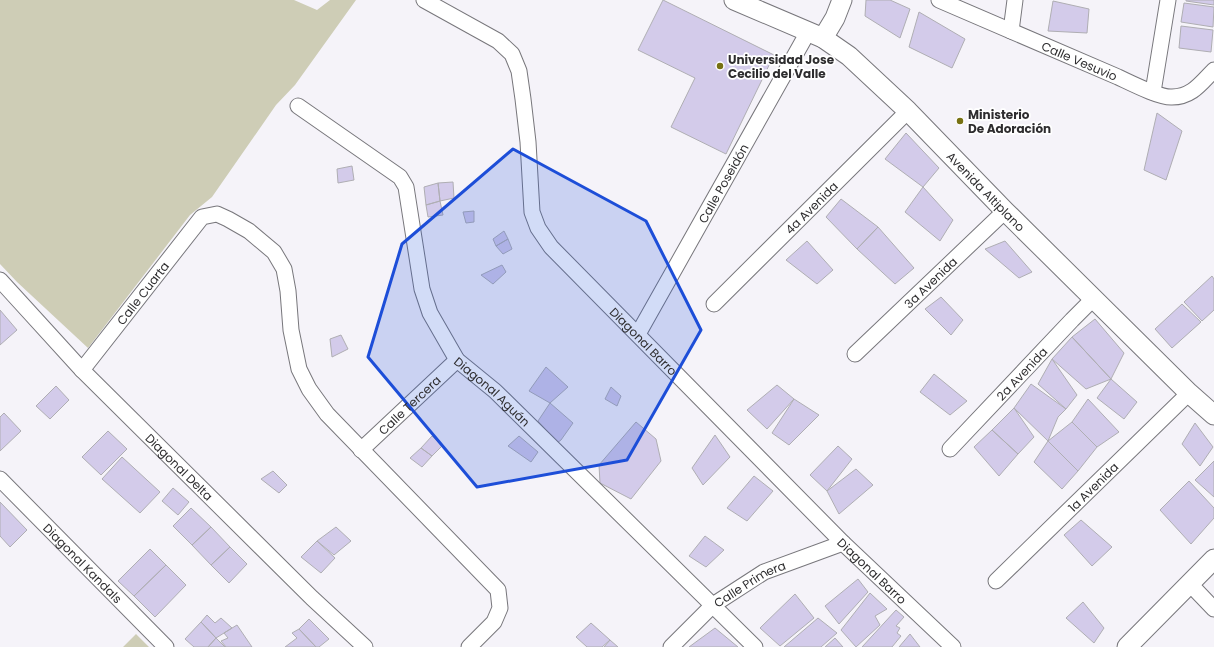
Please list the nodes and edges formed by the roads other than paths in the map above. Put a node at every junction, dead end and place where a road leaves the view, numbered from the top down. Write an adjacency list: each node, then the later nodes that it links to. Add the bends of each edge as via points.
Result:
1 (424, 0): 17 (street, Diagonal Barro, via 498,41 512,54 519,71 528,142 532,212 538,228 551,247)
2 (734, 0): 8 (street, Avenida Altiplano)
3 (842, 0): 8 (street, Calle Poseidón, via 835,18)
4 (940, 0): 7 (street, Calle Vesuvio)
5 (1015, 0): 7 (street)
6 (1168, 0): 10 (street)
7 (1011, 31): 10 (street, Calle Vesuvio)
8 (816, 35): 12 (street, Avenida Altiplano, via 849,56); 17 (street, Calle Poseidón)
9 (1214, 70): 10 (street, Calle Vesuvio, via 1184,96 1170,98)
10 (1154, 92)
11 (298, 106): 19 (street, Diagonal Aguán, via 400,177 406,187 422,289 430,314)
12 (908, 111): 13 (street, Avenida Altiplano); 16 (street, 4a Avenida)
13 (1005, 210): 15 (street, Avenida Altiplano); 18 (street, 3a Avenida)
14 (0, 280): 20 (street, Diagonal Delta)
15 (1094, 298): 21 (street, Avenida Altiplano); 23 (street, 2a Avenida)
16 (714, 304)
17 (638, 334): 26 (street, Diagonal Barro)
18 (855, 354)
19 (457, 360): 24 (street, Calle Tercera); 30 (street, Diagonal Aguán, via 496,391)
20 (82, 370): 24 (street, Calle Cuarta, via 202,216 217,214 248,232 274,252 284,269 291,330 299,369 326,414); 33 (street, Diagonal Delta, via 312,598)
21 (1189, 393): 22 (street, Avenida Altiplano); 28 (street, 1a Avenida)
22 (1214, 415)
23 (950, 449)
24 (361, 450): 34 (street, via 498,590 500,608 494,622)
25 (0, 479): 32 (street, Diagonal Kandals)
26 (842, 543): 30 (street, Calle Primera, via 764,572); 37 (street, Diagonal Barro)
27 (1214, 560): 29 (street)
28 (996, 581)
29 (1190, 584): 31 (street); 38 (street)
30 (713, 605): 35 (street, Calle Primera); 36 (street, Diagonal Aguán)
31 (1214, 609)
32 (166, 647)
33 (365, 647)
34 (469, 647)
35 (671, 647)
36 (755, 647)
37 (954, 647)
38 (1127, 647)

